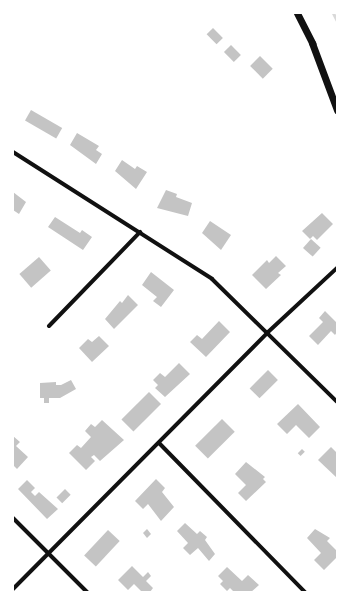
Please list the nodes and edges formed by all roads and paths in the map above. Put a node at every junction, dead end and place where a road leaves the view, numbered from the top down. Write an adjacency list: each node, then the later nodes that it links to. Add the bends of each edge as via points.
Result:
1 (297, 13): 2 (main road, via 312,43)
2 (337, 110)
3 (13, 152): 4 (street)
4 (140, 232): 6 (street); 7 (street, via 212,279)
5 (337, 268): 7 (street)
6 (49, 326)
7 (267, 333): 8 (street); 9 (street)
8 (337, 402)
9 (159, 443): 11 (street); 14 (street)
10 (13, 518): 11 (street)
11 (49, 554): 12 (street); 13 (street)
12 (13, 589)
13 (87, 592)
14 (305, 592)

